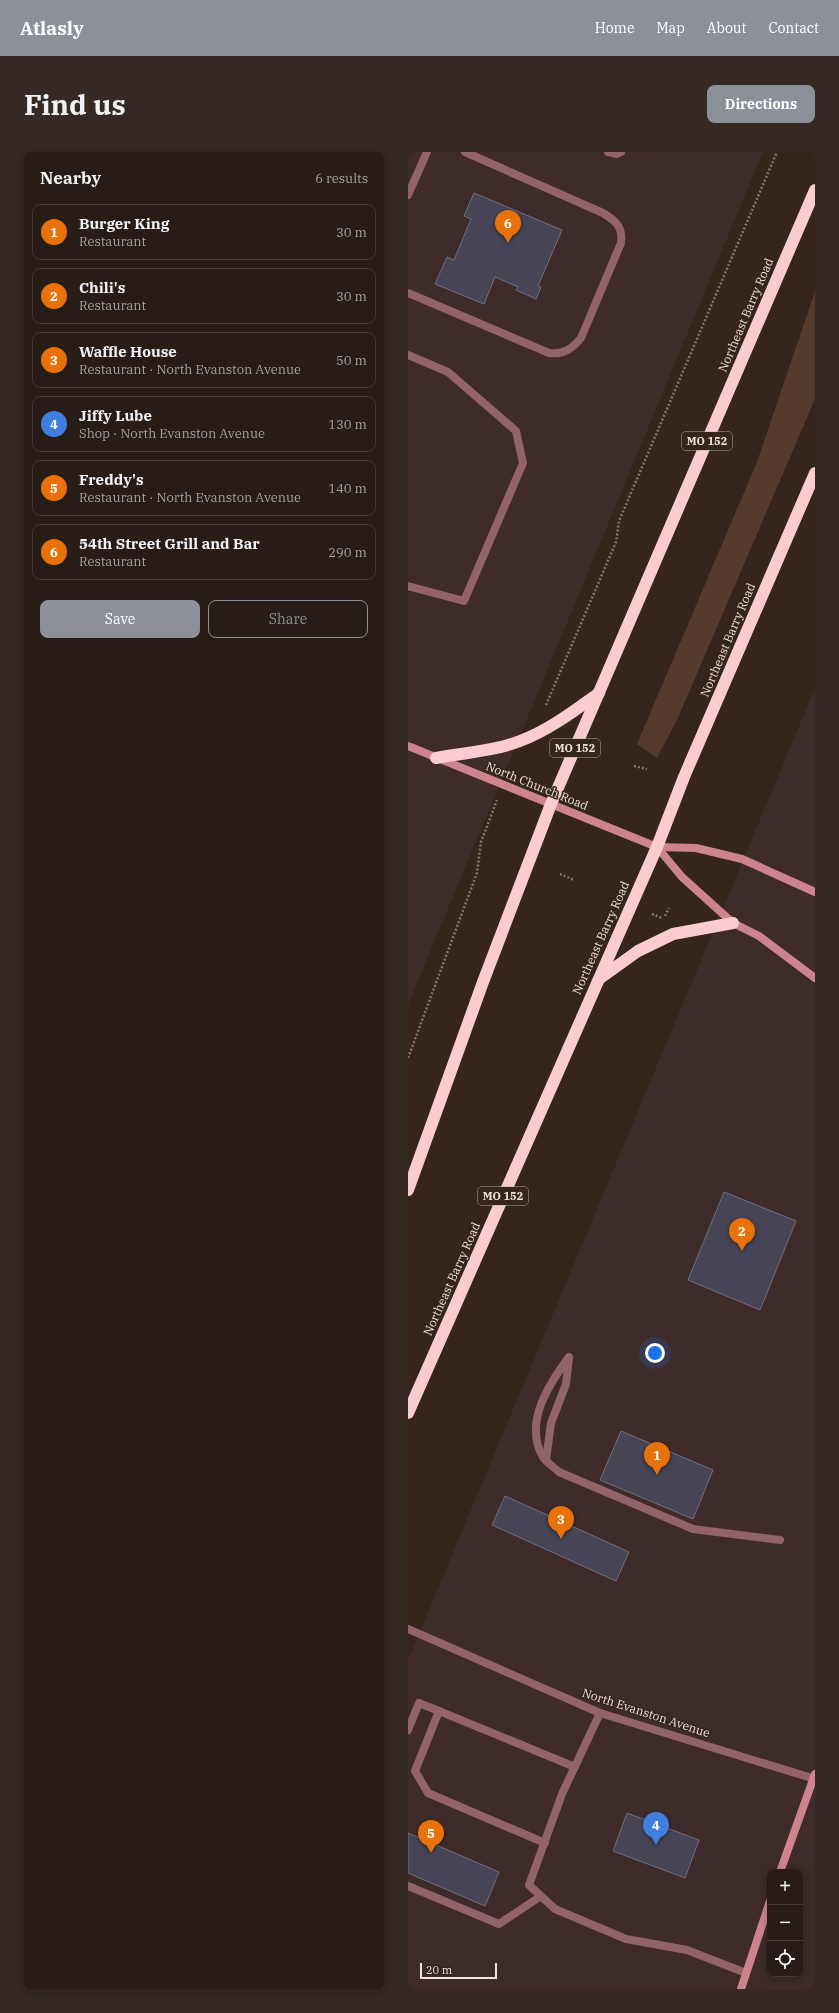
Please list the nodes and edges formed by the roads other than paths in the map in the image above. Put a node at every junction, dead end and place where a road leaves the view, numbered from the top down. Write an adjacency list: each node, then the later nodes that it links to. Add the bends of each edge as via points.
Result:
1 (427, 152): 6 (street)
2 (465, 152): 7 (street, via 603,213 619,226 622,235 620,243 581,338 575,346 557,354 549,353)
3 (608, 152): 4 (street)
4 (620, 152)
5 (815, 190): 11 (highway, Northeast Barry Road / MO 152)
6 (408, 195)
7 (408, 293)
8 (408, 355): 10 (street, via 448,372 516,431 523,463 464,601)
9 (815, 473): 15 (highway, Northeast Barry Road / MO 152, via 684,777)
10 (408, 586)
11 (600, 693): 13 (highway, via 549,728 520,741 493,749); 14 (highway, MO 152)
12 (408, 746): 13 (main road, North Church Road)
13 (436, 758): 14 (main road, North Church Road)
14 (551, 804): 15 (main road, North Church Road); 20 (highway, MO 152)
15 (657, 847): 16 (main road, North Church Road, via 696,848 742,859); 17 (main road, North Church Road, via 682,877); 19 (highway, Northeast Barry Road / MO 152)
16 (815, 892)
17 (733, 923): 18 (main road, North Church Road, via 759,936); 19 (highway, via 673,934 638,951)
18 (815, 978)
19 (599, 979): 21 (highway, Northeast Barry Road / MO 152)
20 (408, 1190)
21 (408, 1413)
22 (546, 1460): 22 (street, via 538,1444 536,1424 541,1404 552,1380 569,1357 566,1384 551,1423); 23 (street, via 560,1472 693,1529)
23 (780, 1540)
24 (408, 1629): 26 (street, North Evanston Avenue)
25 (439, 1711): 27 (street, via 419,1703); 28 (street); 30 (street, via 415,1771 428,1793)
26 (600, 1713): 28 (street); 29 (street, North Evanston Avenue)
27 (408, 1730)
28 (575, 1767): 30 (street, via 562,1794)
29 (815, 1777): 31 (main road)
30 (545, 1843): 33 (street, via 530,1885)
31 (781, 1869)
32 (408, 1886): 33 (street, via 499,1924)
33 (542, 1896): 35 (street, via 555,1909 626,1939 687,1950)
34 (769, 1905): 35 (main road)
35 (746, 1973): 36 (main road)
36 (741, 1989)

